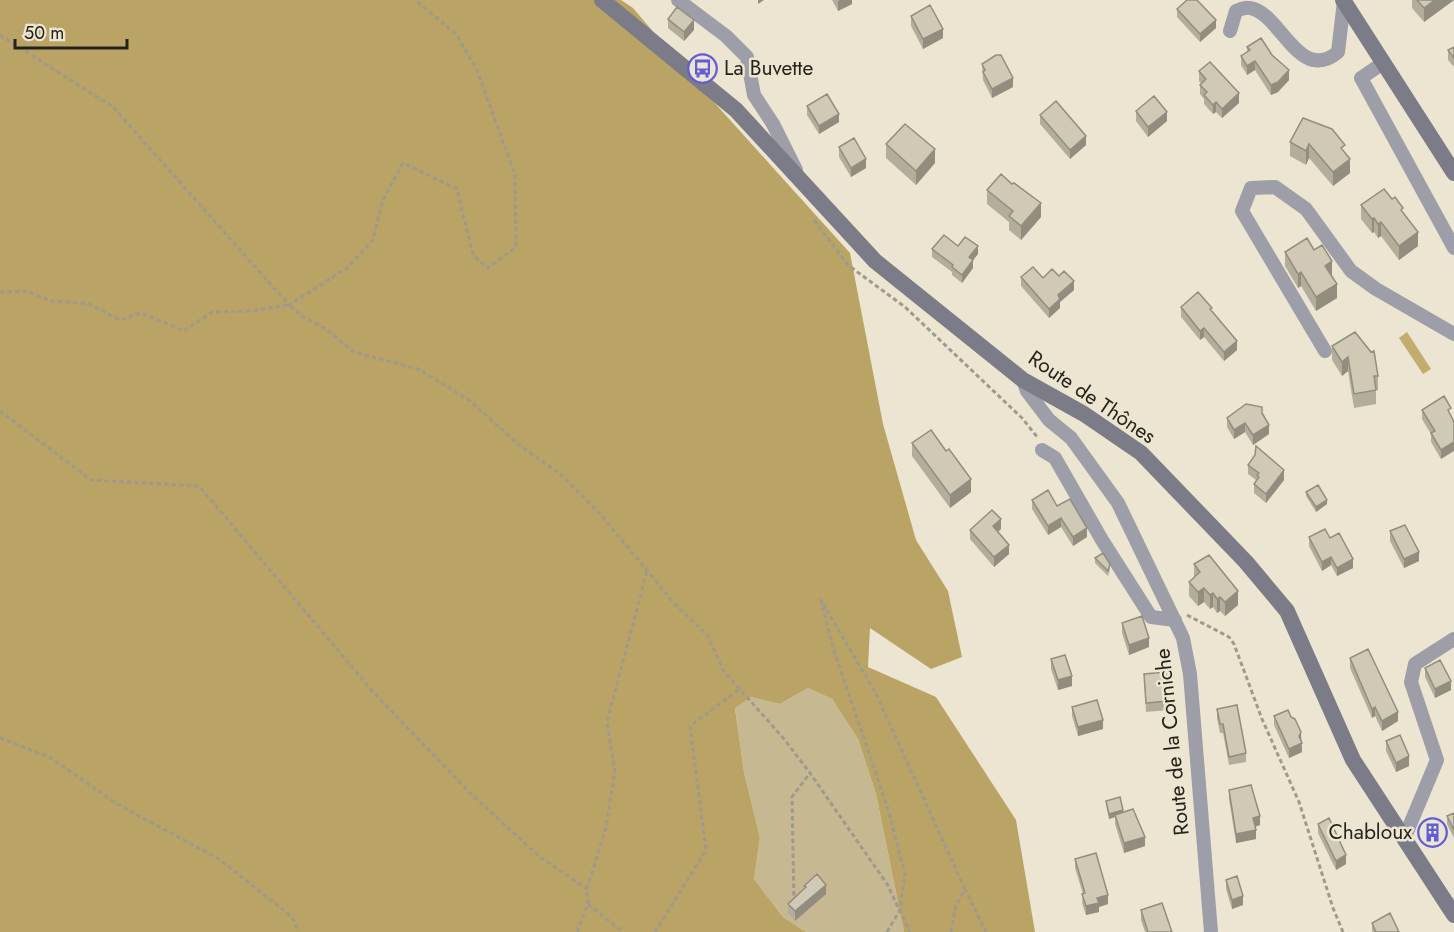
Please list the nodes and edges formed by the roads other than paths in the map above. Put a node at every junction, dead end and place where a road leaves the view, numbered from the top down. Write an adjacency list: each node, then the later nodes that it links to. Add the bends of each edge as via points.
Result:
1 (602, 0): 7 (main road, Route de Thônes)
2 (678, 0): 6 (street, via 747,57)
3 (1344, 1): 4 (street, via 1338,52 1330,59 1312,60 1296,50 1258,10 1248,7 1236,11); 5 (main road)
4 (1230, 31)
5 (1383, 63): 8 (main road); 10 (street, via 1361,78)
6 (754, 95): 7 (street); 9 (street)
7 (728, 104): 9 (main road, Route de Thônes)
8 (1454, 173)
9 (800, 180): 13 (main road, Route de Thônes, via 875,261)
10 (1454, 248)
11 (1454, 334): 12 (street, via 1351,271 1306,209 1275,187 1251,189 1242,211)
12 (1325, 351)
13 (1023, 380): 15 (street, Route de la Corniche, via 1049,420 1071,438 1118,503); 17 (main road, Route de Thônes, via 1084,414 1141,453 1287,610 1353,760)
14 (1042, 450): 15 (street, via 1055,458 1151,617)
15 (1172, 615): 19 (street, Route de la Corniche, via 1183,638 1190,674)
16 (1454, 639): 17 (street, via 1415,664 1411,682 1437,760)
17 (1404, 839): 18 (main road, Route de Thônes)
18 (1454, 915)
19 (1211, 932)

